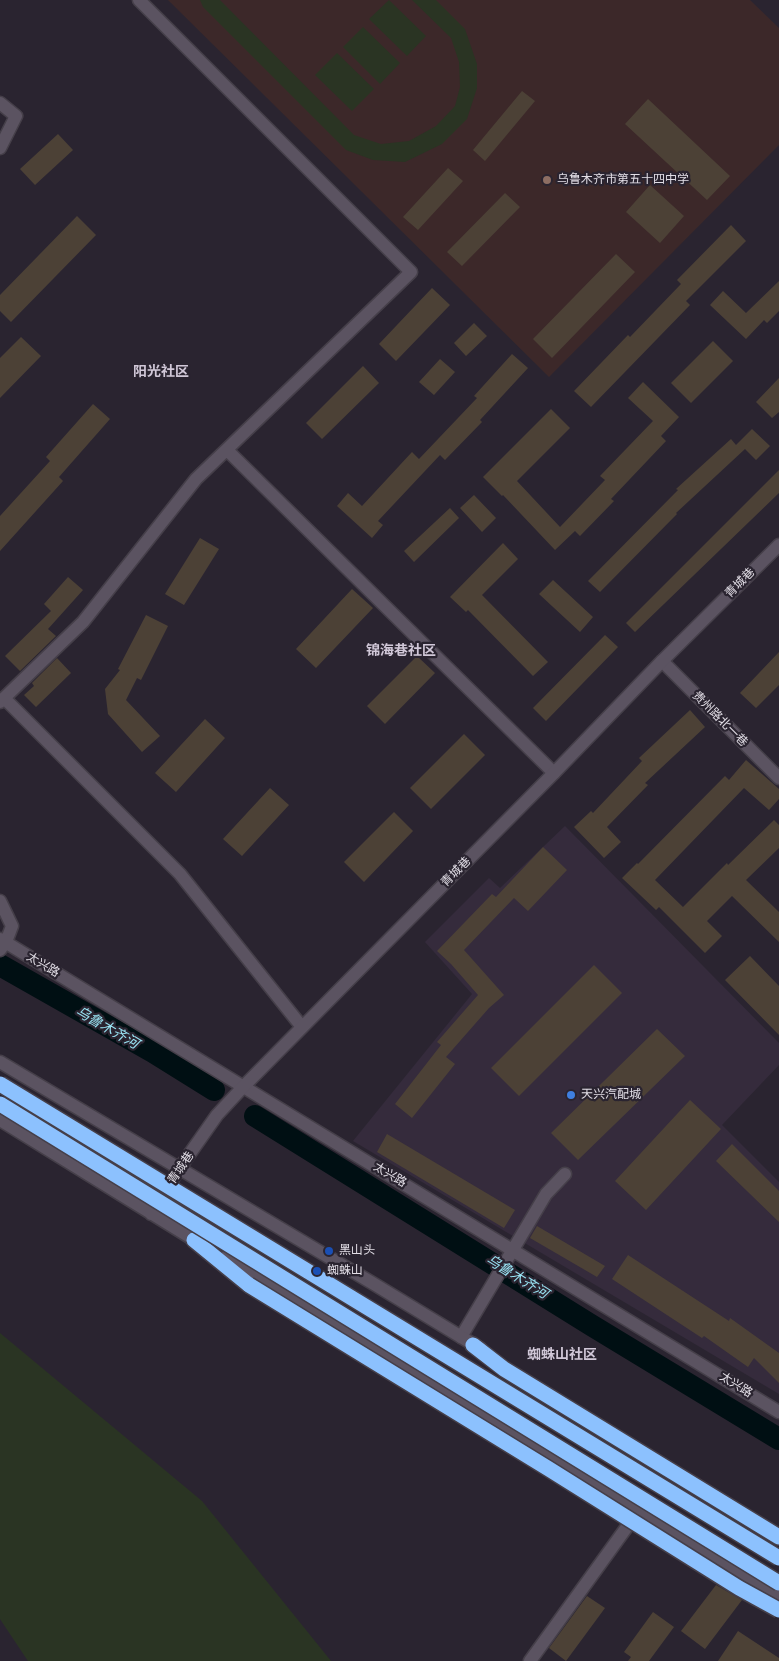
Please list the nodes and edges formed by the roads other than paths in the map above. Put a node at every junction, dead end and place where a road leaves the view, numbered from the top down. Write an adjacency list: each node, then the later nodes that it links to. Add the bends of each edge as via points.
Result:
1 (140, 0): 4 (street, via 411,272)
2 (0, 103): 3 (street, via 16,116)
3 (0, 148)
4 (226, 450): 7 (street, via 196,479 83,622); 8 (street)
5 (779, 545): 6 (street, 青城巷)
6 (662, 661): 8 (street, 青城巷); 9 (street, 贵州路北一巷)
7 (2, 700): 12 (street, via 180,874)
8 (554, 773): 12 (street, 青城巷)
9 (779, 778)
10 (0, 901): 11 (street, via 12,926)
11 (2, 944): 15 (street, 太兴路)
12 (302, 1027): 15 (street, 青城巷)
13 (0, 1062): 18 (street)
14 (0, 1084): 28 (highway, bridge)
15 (243, 1087): 18 (street, 青城巷, via 217,1115); 22 (street, 太兴路)
16 (0, 1104): 29 (highway, bridge)
17 (0, 1120): 20 (street)
18 (179, 1169): 20 (street, 青城巷); 23 (street)
19 (565, 1174): 22 (street, via 546,1194)
20 (151, 1214): 21 (street)
21 (194, 1240): 25 (street); 31 (highway, bridge, via 249,1285)
22 (511, 1254): 23 (street); 24 (street, 太兴路)
23 (467, 1341): 26 (street); 27 (highway, via 504,1369)
24 (779, 1412)
25 (638, 1512): 30 (street); 32 (street)
26 (779, 1532)
27 (779, 1537)
28 (779, 1558)
29 (779, 1583)
30 (779, 1597)
31 (779, 1610)
32 (530, 1661)

